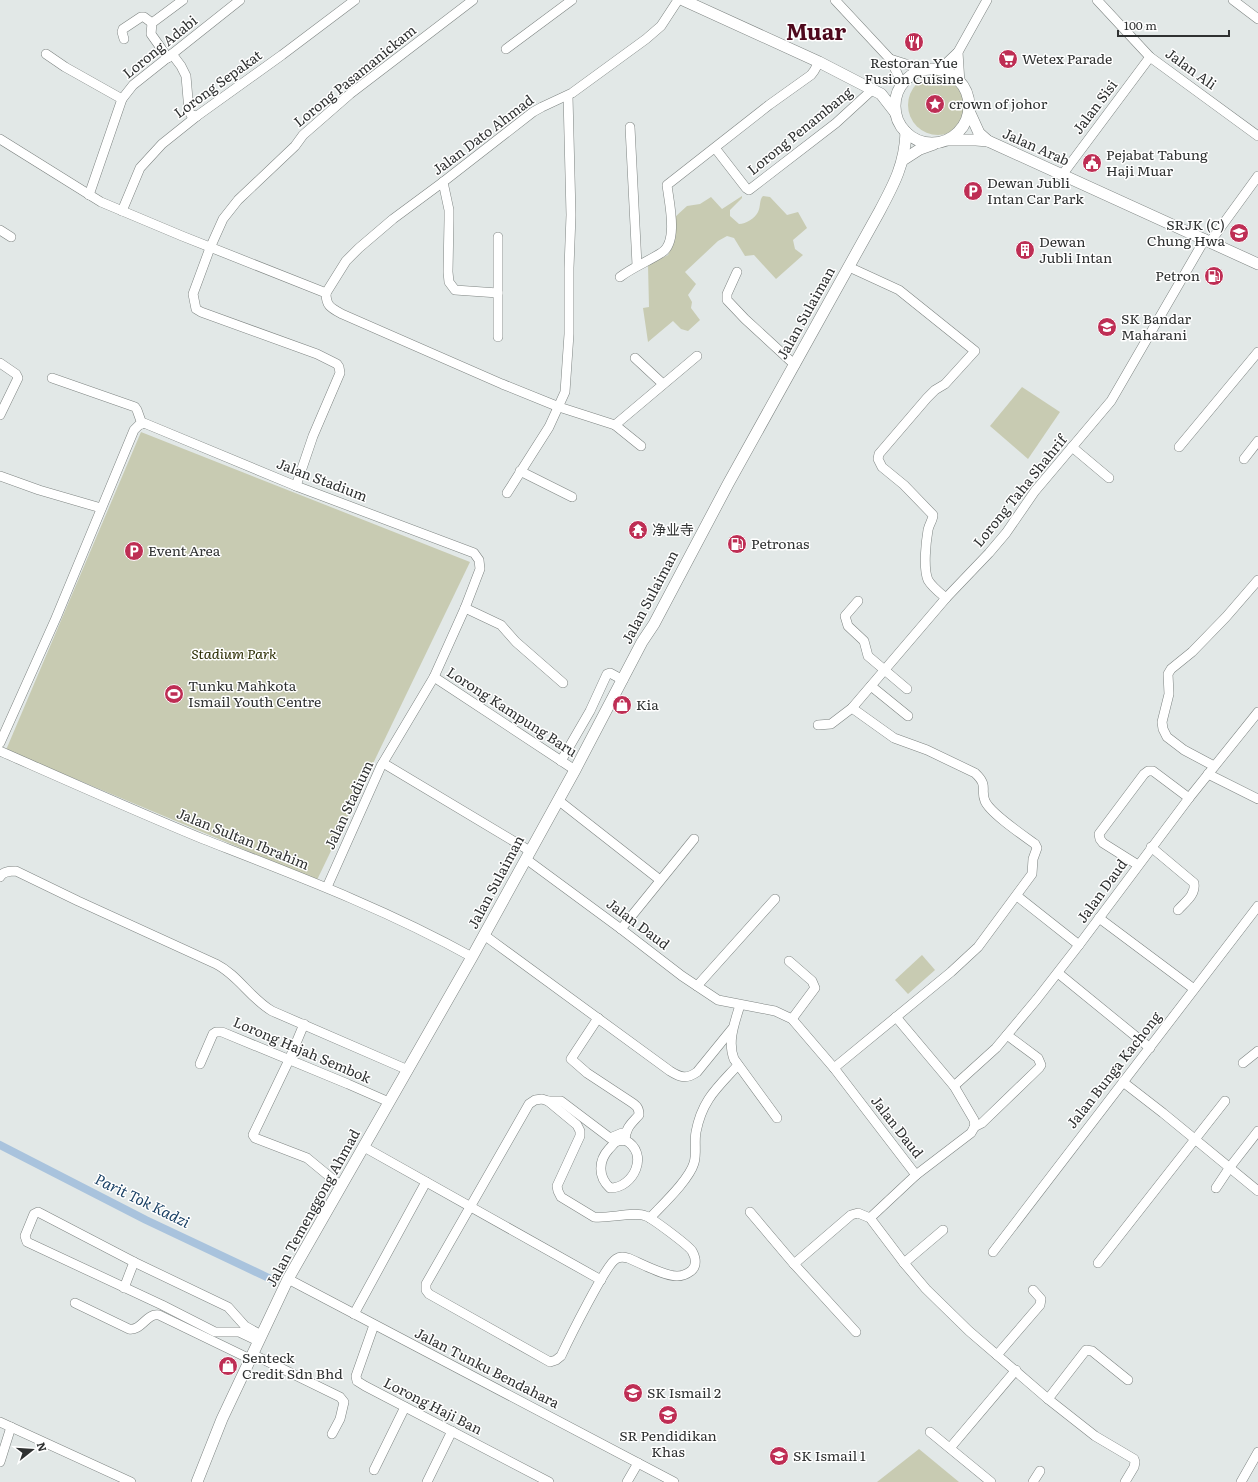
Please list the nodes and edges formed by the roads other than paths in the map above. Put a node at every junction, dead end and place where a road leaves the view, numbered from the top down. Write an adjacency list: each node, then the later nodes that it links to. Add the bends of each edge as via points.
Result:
1 (183, 0): 13 (street)
2 (240, 0): 18 (street, Lorong Adabi)
3 (354, 0): 31 (street, Lorong Sepakat)
4 (473, 0): 49 (street, Lorong Pasamanickam, via 350,94 303,135 295,146 227,212)
5 (572, 0): 15 (street)
6 (678, 0): 27 (street, Jalan Dato Ahmad, via 661,26)
7 (683, 0): 21 (main road)
8 (835, 0): 20 (street)
9 (987, 0): 16 (street)
10 (1097, 0): 19 (street, Jalan Ali)
11 (1233, 0): 12 (street)
12 (1258, 18)
13 (152, 23): 14 (street, via 141,17 123,29); 18 (street, via 151,34)
14 (124, 39)
15 (506, 49)
16 (958, 52): 23 (street); 24 (street)
17 (46, 54): 28 (street, via 65,68)
18 (170, 56): 28 (street, Lorong Adabi, via 133,85); 31 (street, via 181,66 186,76 189,111 191,115)
19 (1150, 57): 34 (street, Jalan Ali); 40 (street, Jalan Sisi)
20 (890, 59): 22 (street); 25 (street)
21 (819, 62): 26 (main road); 38 (street, via 811,74)
22 (925, 70): 23 (main road); 25 (main road, via 908,78)
23 (938, 70): 24 (main road)
24 (960, 83): 29 (main road, via 966,92)
25 (900, 87): 26 (main road, via 896,91); 30 (main road, via 895,100)
26 (876, 92): 30 (main road); 38 (street, Lorong Penambang, via 749,190)
27 (568, 96): 42 (street, Jalan Dato Ahmad, via 533,112); 65 (street, via 571,215 569,334 565,392)
28 (122, 99): 43 (street, Lorong Adabi)
29 (969, 111): 36 (main road, via 962,128 956,135); 37 (main road, Jalan Arab, via 979,133)
30 (895, 112): 33 (main road)
31 (197, 116): 44 (street, Lorong Sepakat, via 162,144 140,168)
32 (630, 127): 51 (street)
33 (906, 132): 36 (main road, via 922,142); 39 (main road, Jalan Sulaiman)
34 (1258, 136)
35 (0, 139): 43 (street)
36 (944, 141): 37 (main road); 39 (main road, via 920,149)
37 (988, 141): 40 (main road, Jalan Arab)
38 (715, 148): 51 (street, via 668,185 672,220 670,242 660,254)
39 (903, 160): 52 (main road, Jalan Sulaiman, via 892,188)
40 (1062, 175): 48 (main road, Jalan Arab)
41 (1258, 176): 48 (street, Lorong Taha Shahrif)
42 (443, 182): 55 (street, Jalan Dato Ahmad, via 393,219 352,254); 56 (street, via 449,210 449,282 455,290)
43 (89, 195): 44 (street)
44 (122, 211): 49 (street)
45 (0, 230): 46 (street)
46 (11, 237)
47 (498, 237): 56 (street)
48 (1208, 241): 50 (main road, Jalan Arab); 71 (street, Lorong Taha Shahrif, via 1112,401)
49 (210, 248): 55 (street); 77 (street, Lorong Pasamanickam, via 193,294 196,309 317,354 339,367 340,373 313,436)
50 (1258, 264)
51 (637, 265): 54 (street)
52 (849, 267): 62 (main road, Jalan Sulaiman); 82 (street, via 899,290 975,351 945,384 935,390 878,454 882,467 933,515 927,534 927,574 930,583)
53 (736, 272): 62 (street, via 726,300)
54 (620, 277)
55 (328, 290): 65 (street, via 326,300 330,307 342,314)
56 (498, 293): 57 (street)
57 (498, 337)
58 (1258, 352): 72 (street)
59 (697, 356): 64 (street)
60 (635, 358): 64 (street)
61 (0, 363): 66 (street, via 18,378)
62 (795, 365): 87 (main road, Jalan Sulaiman)
63 (52, 378): 67 (street, via 135,407)
64 (663, 384): 68 (street)
65 (559, 407): 68 (street); 74 (street)
66 (0, 416)
67 (142, 424): 77 (street, Jalan Stadium); 80 (street, via 134,430)
68 (615, 425): 70 (street)
69 (1258, 441): 73 (street)
70 (641, 446)
71 (1072, 447): 76 (street); 82 (street, Lorong Taha Shahrif, via 1035,491 989,554)
72 (1179, 447)
73 (1244, 459)
74 (520, 472): 78 (street); 79 (street)
75 (0, 476): 80 (street)
76 (1110, 478)
77 (296, 486): 84 (street, Jalan Stadium, via 474,553 479,560 480,569)
78 (507, 493)
79 (572, 497)
80 (101, 508): 97 (street, via 56,618)
81 (1258, 580): 102 (street, via 1226,618 1168,674 1169,694 1162,722 1163,729 1167,737)
82 (946, 598): 85 (street, Lorong Taha Shahrif)
83 (858, 601): 85 (street, via 845,619 848,626 864,641 868,656)
84 (465, 608): 86 (street, Jalan Stadium); 88 (street, via 501,625 516,642)
85 (885, 670): 89 (street, Lorong Taha Shahrif); 90 (street)
86 (434, 677): 99 (street, Lorong Kampung Baru); 100 (street, Jalan Stadium)
87 (623, 680): 92 (street, via 607,674); 95 (main road, Jalan Sulaiman)
88 (563, 683)
89 (870, 686): 91 (street, Lorong Taha Shahrif); 94 (street)
90 (907, 689)
91 (852, 708): 96 (street, Lorong Taha Shahrif, via 832,724); 113 (street, via 894,738 920,747 975,773 980,778 988,806 1037,848 1032,859 1032,874)
92 (590, 711): 95 (street); 99 (street)
93 (1258, 712): 102 (street, Jalan Daud)
94 (908, 716)
95 (602, 719): 101 (main road, Jalan Sulaiman)
96 (818, 725)
97 (0, 743)
98 (0, 751): 112 (street, Jalan Sultan Ibrahim, via 122,806)
99 (561, 761): 101 (street, Lorong Kampung Baru)
100 (383, 763): 108 (street, Jalan Daud); 112 (street, Jalan Stadium)
101 (575, 770): 105 (main road, Jalan Sulaiman)
102 (1211, 770): 103 (street, Jalan Daud); 104 (street)
103 (1189, 798): 107 (street, Jalan Daud); 109 (street, via 1153,771 1144,774 1099,834 1103,843)
104 (1258, 799)
105 (558, 800): 108 (main road, Jalan Sulaiman); 111 (street)
106 (694, 839): 111 (street)
107 (1151, 847): 109 (street, Jalan Daud); 116 (street, via 1194,883 1192,894)
108 (528, 855): 118 (street, Jalan Daud); 119 (main road, Jalan Sulaiman)
109 (1138, 865): 117 (street, Jalan Daud)
110 (0, 877): 130 (street, via 9,871 16,871 216,964 267,1008)
111 (660, 880): 118 (street)
112 (327, 887): 121 (street, Jalan Sultan Ibrahim)
113 (1017, 896): 120 (street); 127 (street, via 978,948)
114 (775, 899): 124 (street)
115 (1258, 906): 125 (street, Jalan Bunga Kachong)
116 (1178, 910)
117 (1099, 918): 120 (street, Jalan Daud); 125 (street)
118 (621, 929): 124 (street, Jalan Daud)
119 (484, 935): 121 (main road, Jalan Sulaiman); 128 (street)
120 (1080, 945): 123 (street, Jalan Daud)
121 (472, 957): 140 (main road, Jalan Temenggong Ahmad)
122 (789, 961): 129 (street, via 812,980 815,988)
123 (1058, 972): 132 (street, Jalan Daud); 133 (street)
124 (697, 986): 126 (street, Jalan Daud, via 718,1000)
125 (1194, 989): 133 (street, Jalan Bunga Kachong)
126 (740, 1005): 129 (street, Jalan Daud, via 775,1011); 131 (street)
127 (896, 1017): 139 (street); 142 (street)
128 (598, 1018): 131 (street, via 680,1078 690,1077 697,1072); 149 (street, via 571,1059 586,1073 638,1108 639,1115 628,1127)
129 (792, 1019): 139 (street, Jalan Daud)
130 (304, 1024): 135 (street); 140 (street)
131 (732, 1029): 138 (street, via 731,1051)
132 (1007, 1035): 142 (street, Jalan Daud); 147 (street, Jalan Daud, via 1038,1058 1041,1064 982,1123)
133 (1150, 1048): 141 (street, Jalan Bunga Kachong)
134 (1258, 1051): 136 (street)
135 (289, 1060): 137 (street, Lorong Hajah Sembok, via 222,1032 216,1032); 145 (street, Lorong Hajah Sembok); 155 (street, via 253,1135 307,1158)
136 (1243, 1063)
137 (200, 1064)
138 (738, 1065): 146 (street); 160 (street, via 706,1102 696,1133 694,1163 684,1179)
139 (834, 1068): 153 (street, Jalan Daud)
140 (408, 1070): 145 (main road, Jalan Temenggong Ahmad)
141 (1123, 1082): 150 (street); 163 (street, Jalan Bunga Kachong)
142 (954, 1086): 147 (street, via 974,1120)
143 (548, 1100): 149 (street, via 561,1101 610,1138); 158 (street, via 535,1100 529,1104); 160 (street, via 577,1125 580,1131 557,1186 561,1197 594,1217 642,1215)
144 (1225, 1101): 150 (street)
145 (388, 1102): 151 (main road, Jalan Temenggong Ahmad)
146 (777, 1118)
147 (974, 1127): 153 (street, Jalan Daud, via 971,1133)
148 (1258, 1131): 152 (street)
149 (625, 1136): 149 (street, via 637,1151 637,1168 621,1186 610,1188 601,1175 600,1166 604,1155 616,1141)
150 (1195, 1139): 152 (street); 166 (street)
151 (364, 1147): 154 (street); 155 (main road, Jalan Temenggong Ahmad)
152 (1230, 1167): 156 (street); 157 (street)
153 (916, 1175): 161 (street)
154 (426, 1182): 158 (street); 173 (street)
155 (341, 1186): 168 (main road, Jalan Temenggong Ahmad)
156 (1216, 1188)
157 (1258, 1190)
158 (470, 1207): 169 (street); 169 (street, via 426,1284 426,1290 539,1356 550,1362 561,1356)
159 (750, 1212): 167 (street)
160 (650, 1218): 169 (street, via 692,1250 696,1262 694,1268 684,1275 669,1275 622,1257 612,1262)
161 (870, 1218): 165 (street); 167 (street, via 858,1213 851,1215)
162 (944, 1230): 165 (street)
163 (993, 1252)
164 (134, 1262): 170 (street); 170 (street, via 38,1212 34,1214 25,1236 28,1242); 176 (street, via 228,1307)
165 (904, 1263): 177 (street, via 944,1308)
166 (1098, 1263)
167 (794, 1264): 175 (street)
168 (288, 1280): 173 (street, Jalan Tunku Bendahara); 176 (main road, Jalan Temenggong Ahmad)
169 (601, 1280)
170 (124, 1288): 176 (street, via 215,1332 239,1332)
171 (1033, 1290): 177 (street, via 1041,1299 1040,1305)
172 (75, 1303): 178 (street, via 133,1330 150,1316 159,1315)
173 (354, 1314): 174 (street, Jalan Tunku Bendahara)
174 (374, 1325): 182 (street, Lorong Haji Ban, via 356,1376 357,1380); 191 (street, Jalan Tunku Bendahara)
175 (856, 1332)
176 (260, 1338): 178 (main road, Jalan Temenggong Ahmad)
177 (997, 1355): 179 (street)
178 (251, 1356): 187 (street, via 340,1397 344,1402 340,1419); 196 (main road, Jalan Temenggong Ahmad)
179 (1016, 1370): 181 (street); 188 (street)
180 (1128, 1380): 181 (street, via 1092,1351 1086,1350)
181 (1048, 1399): 202 (street, via 1095,1436 1134,1459 1134,1467)
182 (405, 1407): 185 (street, Lorong Haji Ban); 192 (street)
183 (0, 1422): 184 (street)
184 (11, 1427): 190 (street); 195 (street)
185 (452, 1431): 197 (street); 198 (street, Lorong Haji Ban)
186 (930, 1432): 188 (street)
187 (332, 1434)
188 (950, 1448): 200 (street)
189 (1257, 1456): 203 (street)
190 (0, 1462)
191 (638, 1463): 194 (street, Jalan Tunku Bendahara); 199 (street)
192 (374, 1470)
193 (1040, 1471): 201 (street)
194 (671, 1481)
195 (131, 1482)
196 (197, 1482)
197 (427, 1482)
198 (549, 1482)
199 (627, 1482)
200 (991, 1482)
201 (1033, 1482)
202 (1124, 1482)
203 (1241, 1482)

